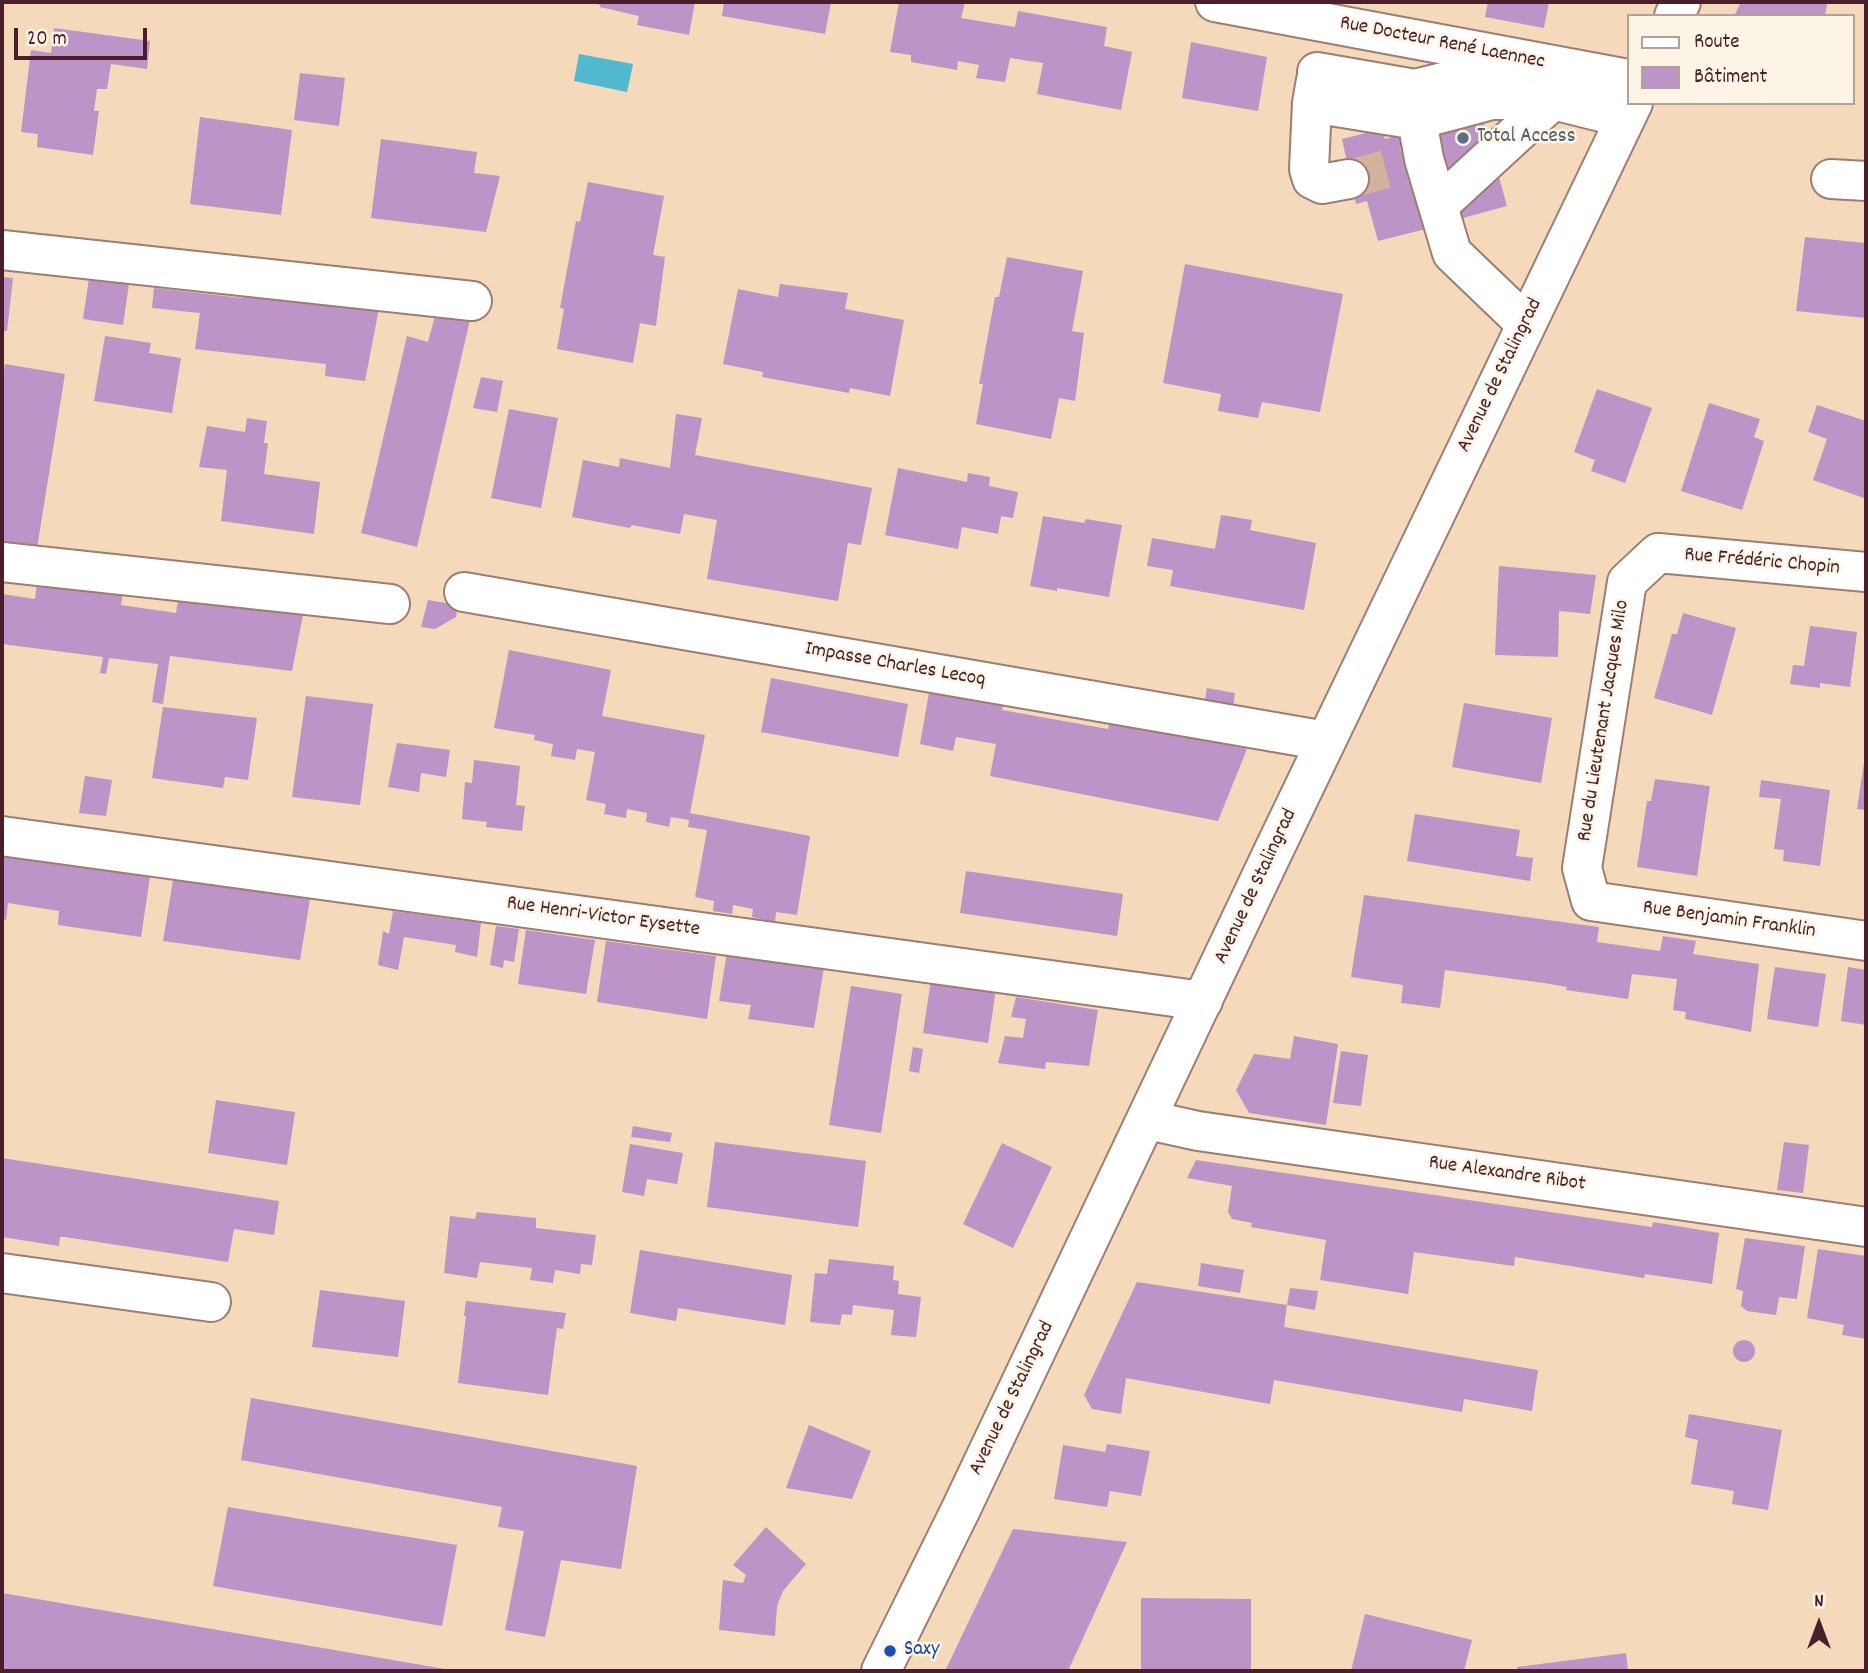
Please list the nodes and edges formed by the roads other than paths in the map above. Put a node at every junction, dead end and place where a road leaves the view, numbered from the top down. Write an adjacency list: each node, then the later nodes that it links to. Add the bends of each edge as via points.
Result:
1 (1215, 2): 2 (street, Rue Docteur René Laennec)
2 (1325, 22): 3 (street, Rue Docteur René Laennec); 4 (street)
3 (1626, 79)
4 (1315, 88): 6 (street); 8 (street, via 1312,179 1322,184)
5 (1553, 100): 6 (street); 7 (street); 9 (street)
6 (1416, 105): 9 (street)
7 (1629, 111): 12 (street, Avenue de Stalingrad)
8 (1349, 178)
9 (1434, 191): 12 (street, via 1452,253)
10 (2, 250): 11 (street)
11 (472, 301)
12 (1527, 324): 18 (street, Avenue de Stalingrad)
13 (1658, 553): 15 (street, Rue Frédéric Chopin); 20 (street, Rue du Lieutenant Jacques Milo, via 1627,582 1582,868)
14 (2, 562): 17 (street)
15 (1866, 572)
16 (464, 592): 18 (street, Impasse Charles Lecoq)
17 (390, 604)
18 (1326, 741): 22 (street, Avenue de Stalingrad)
19 (2, 836): 22 (street, Rue Henri-Victor Eysette)
20 (1591, 901): 21 (street, Rue Benjamin Franklin)
21 (1866, 941)
22 (1203, 1001): 23 (street, Avenue de Stalingrad)
23 (1148, 1119): 24 (street, Rue Alexandre Ribot, via 1198,1131); 27 (street, Avenue de Stalingrad)
24 (1866, 1227)
25 (2, 1273): 26 (street)
26 (211, 1302)
27 (881, 1671)

